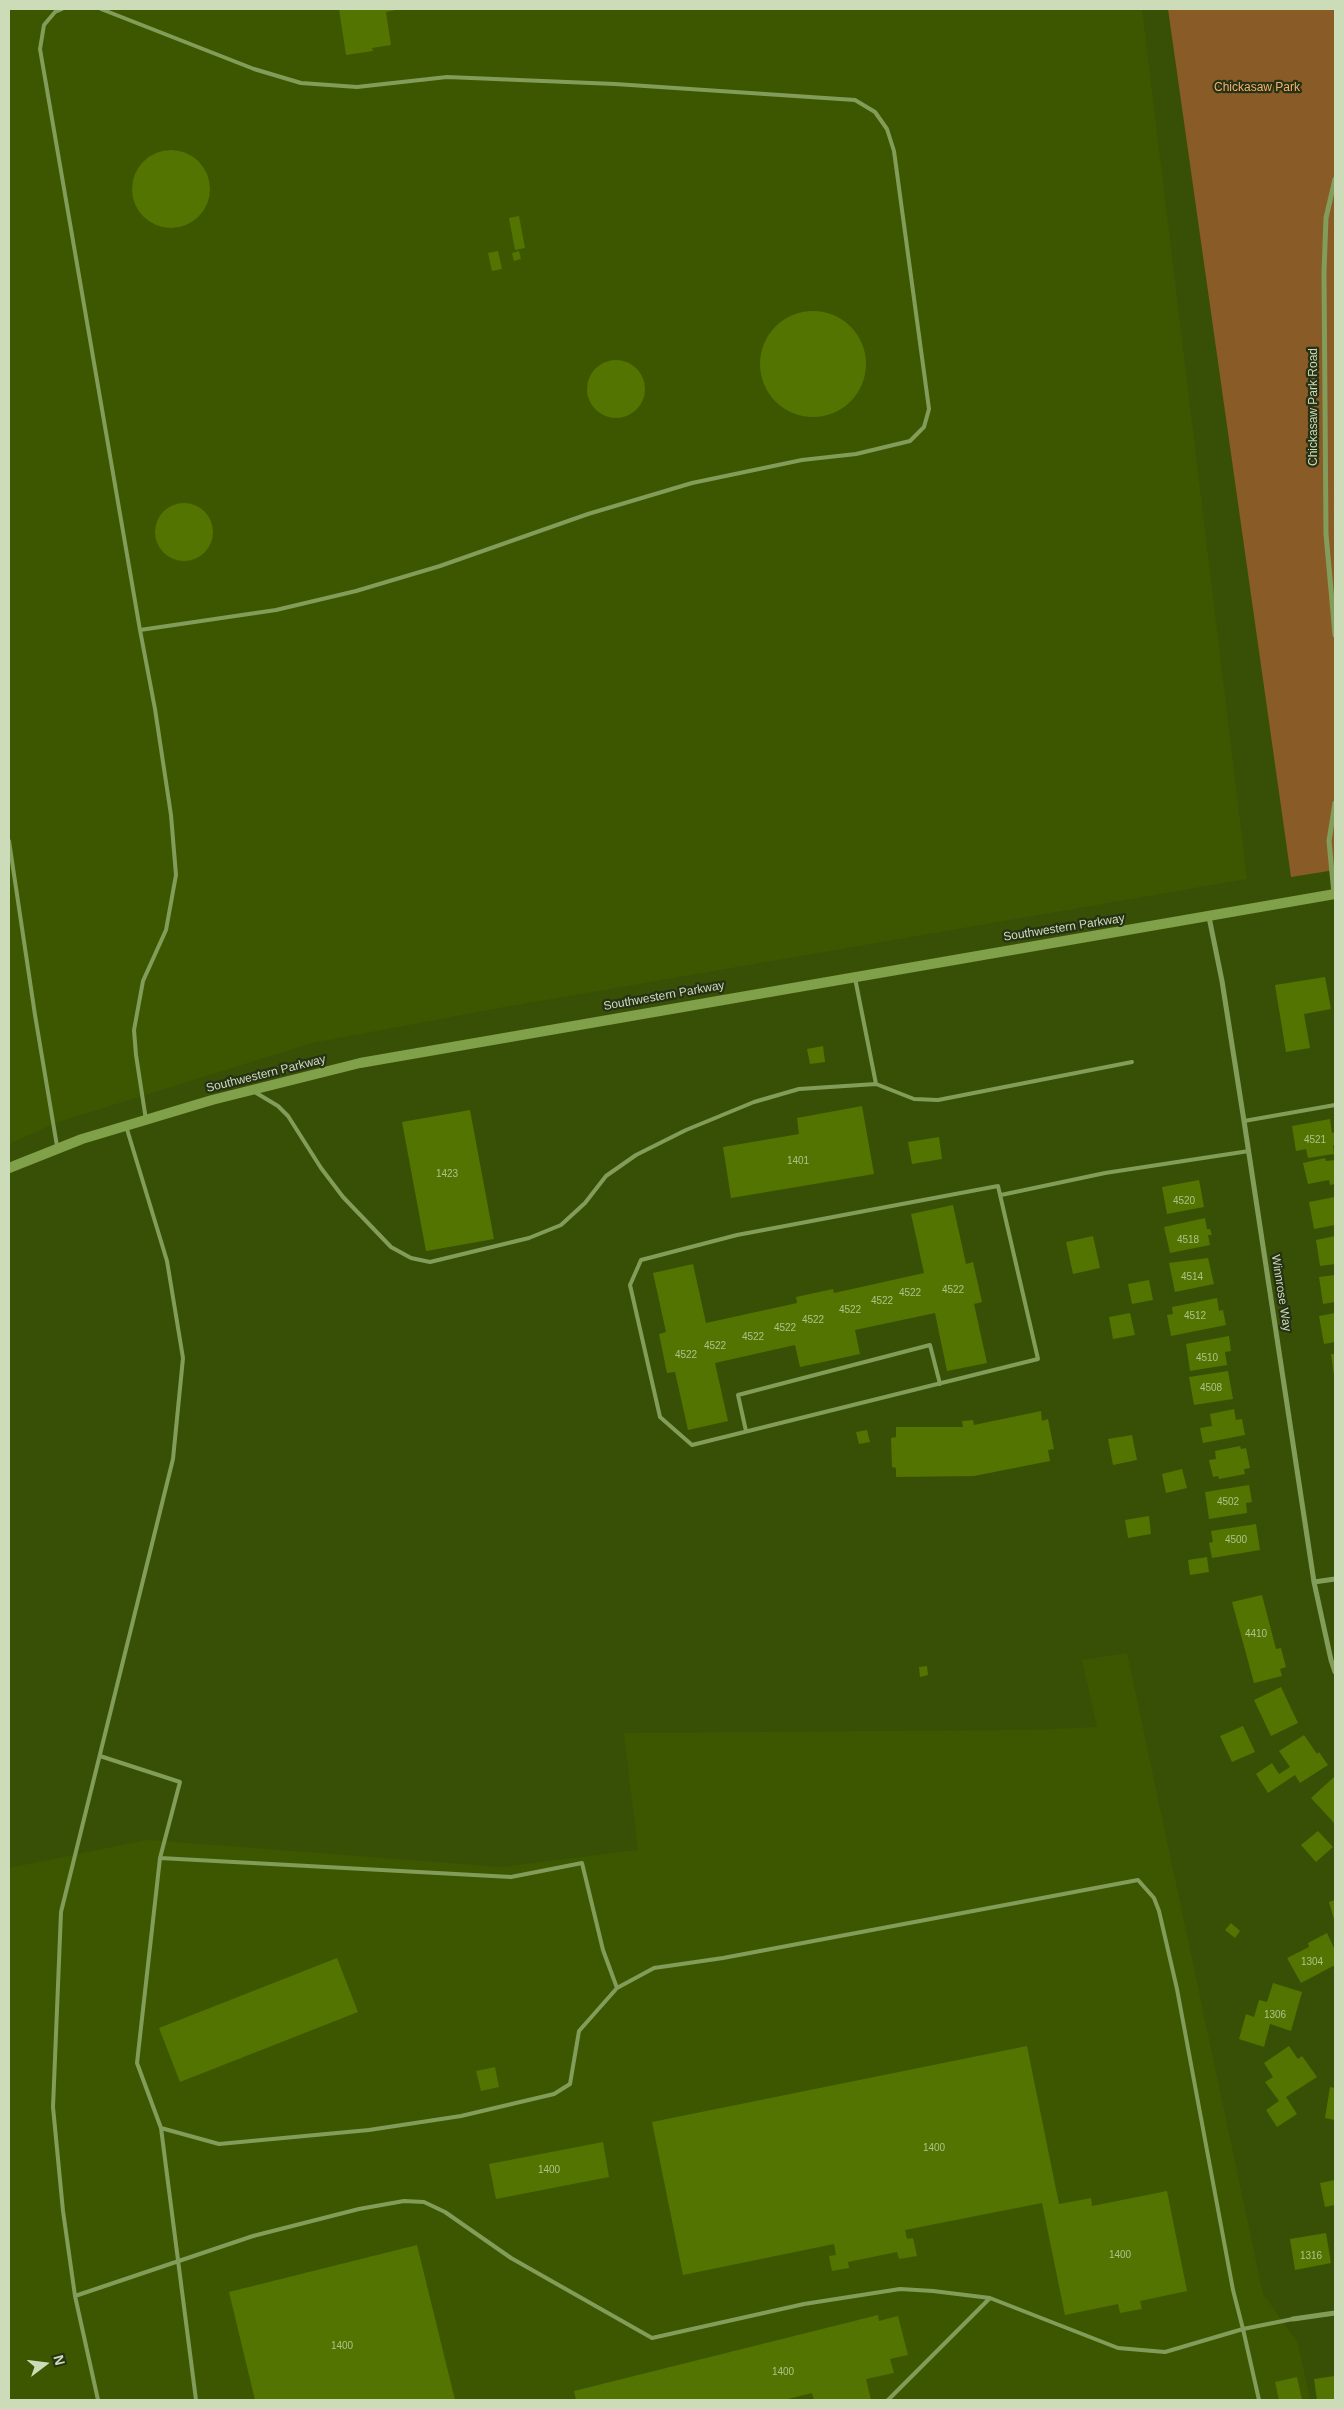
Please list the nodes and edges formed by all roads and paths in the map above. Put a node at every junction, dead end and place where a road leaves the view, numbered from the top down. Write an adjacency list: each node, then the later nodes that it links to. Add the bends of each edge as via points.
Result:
1 (62, 9): 4 (lane, via 44,25 40,49)
2 (101, 9): 4 (lane, via 254,69 301,83 357,87 447,77 855,100 875,112 887,129 894,151 929,409 924,427 910,441 856,454 802,460 692,483 588,514 440,566 347,593 276,610)
3 (1335, 179): 5 (street, Chickasaw Park Road, via 1326,218 1324,272 1326,534)
4 (140, 630): 15 (lane, via 171,815 176,875 166,930 143,981 134,1030)
5 (1335, 635)
6 (1335, 803): 8 (street, via 1329,841)
7 (9, 841): 18 (lane)
8 (1334, 895): 9 (street, Southwestern Parkway)
9 (1209, 917): 10 (street, Southwestern Parkway); 16 (street, Winnrose Way)
10 (855, 976): 12 (lane); 13 (street, Southwestern Parkway, via 360,1063)
11 (1132, 1062): 12 (lane, via 938,1100 914,1099)
12 (876, 1084): 13 (lane, via 799,1089 746,1106 636,1155 606,1176 585,1203 561,1225 528,1238 430,1262 410,1258 391,1247 343,1197 288,1116)
13 (252, 1090): 15 (street, Southwestern Parkway)
14 (1335, 1105): 16 (lane)
15 (146, 1120): 17 (street, Southwestern Parkway)
16 (1244, 1121): 19 (street, Winnrose Way)
17 (126, 1126): 18 (street, Southwestern Parkway); 27 (lane, via 167,1261 183,1358 173,1460)
18 (58, 1149): 20 (street, Southwestern Parkway)
19 (1249, 1151): 21 (lane, via 1104,1173); 25 (street, Winnrose Way)
20 (9, 1168)
21 (1001, 1195): 22 (lane, via 1038,1359); 23 (lane, via 998,1186 988,1187 737,1234 641,1260 630,1285 660,1417 692,1445)
22 (940, 1384): 23 (lane); 23 (lane, via 930,1346 738,1395)
23 (746, 1431)
24 (1335, 1578): 25 (street)
25 (1314, 1582): 26 (street, Winnrose Way)
26 (1335, 1672)
27 (100, 1756): 28 (lane, via 180,1782); 32 (lane, via 62,1912 52,2107)
28 (160, 1858): 29 (lane, via 511,1876 582,1863 603,1950); 30 (lane, via 137,2062)
29 (618, 1988): 30 (lane, via 579,2031 570,2084 554,2094 461,2116 369,2130 219,2144); 36 (lane, via 654,1968 723,1958 1138,1880 1154,1898 1159,1911)
30 (161, 2128): 31 (lane)
31 (178, 2263): 32 (lane); 33 (lane, via 253,2236 404,2201 424,2202 445,2212 511,2258 652,2338 804,2304 900,2289); 38 (lane)
32 (75, 2296): 37 (lane)
33 (990, 2298): 36 (lane, via 1118,2348 1165,2352); 39 (lane)
34 (1335, 2313): 35 (street)
35 (1293, 2319): 36 (lane)
36 (1243, 2329): 40 (lane)
37 (98, 2400)
38 (196, 2400)
39 (888, 2400)
40 (1259, 2400)

